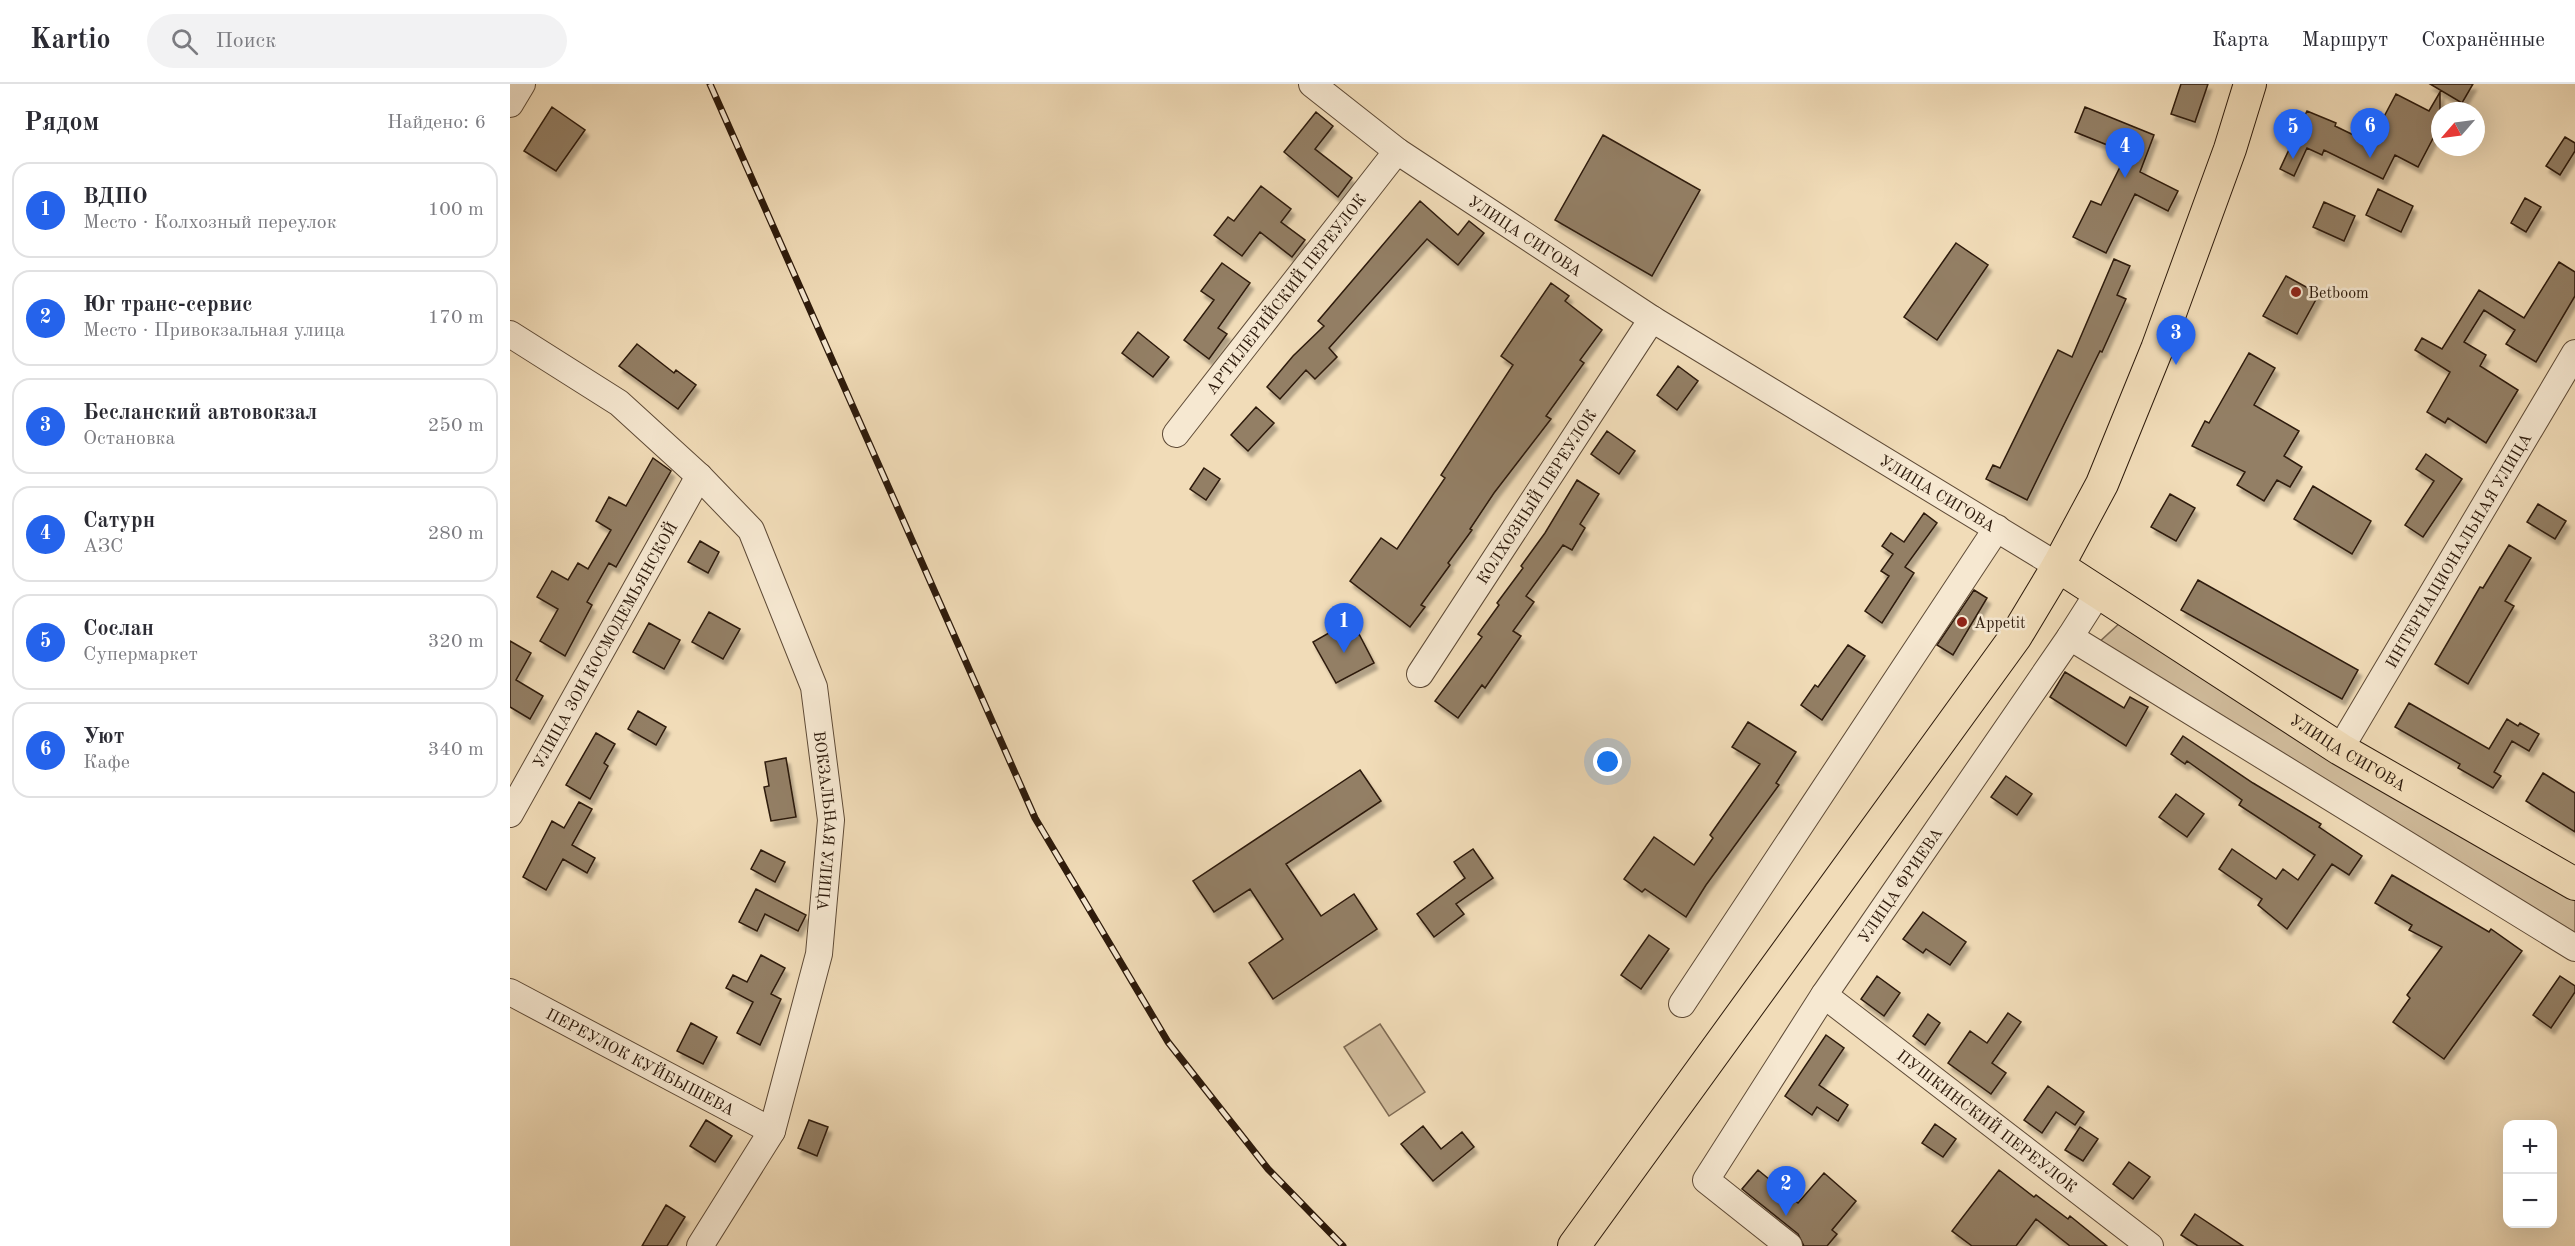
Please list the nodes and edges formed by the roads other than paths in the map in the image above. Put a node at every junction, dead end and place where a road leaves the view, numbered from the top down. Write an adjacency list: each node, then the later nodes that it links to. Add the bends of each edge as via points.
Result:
1 (522, 84): 4 (street)
2 (1312, 84): 5 (street, УЛИЦА СИГОВА)
3 (2250, 84): 12 (main road, via 2157,349 2102,484)
4 (510, 104)
5 (1396, 151): 6 (street, УЛИЦА СИГОВА); 9 (street, АРТИЛЕРИЙСКИЙ ПЕРЕУЛОК)
6 (1652, 319): 11 (street, УЛИЦА СИГОВА); 15 (street, КОЛХОЗНЫЙ ПЕРЕУЛОК)
7 (510, 334): 10 (street, ВОКЗАЛЬНАЯ УЛИЦА, via 619,403)
8 (2575, 353): 16 (street, ИНТЕРНАЦИОНАЛЬНАЯ УЛИЦА)
9 (1176, 434)
10 (699, 476): 17 (street, УЛИЦА ЗОИ КОСМОДЕМЬЯНСКОЙ); 23 (street, ВОКЗАЛЬНАЯ УЛИЦА, via 751,530 814,687 831,820 819,954)
11 (1997, 528): 12 (street, УЛИЦА СИГОВА); 22 (street)
12 (2058, 566): 13 (main road, УЛИЦА СИГОВА); 25 (main road, via 2016,636)
13 (2098, 593): 14 (street, УЛИЦА ФРИЕВА); 16 (main road, УЛИЦА СИГОВА)
14 (2070, 637): 19 (street); 21 (street, УЛИЦА ФРИЕВА)
15 (1420, 674)
16 (2340, 749): 18 (main road, УЛИЦА СИГОВА)
17 (510, 814)
18 (2575, 884)
19 (2575, 948)
20 (510, 992): 23 (street, ПЕРЕУЛОК КУЙБЫШЕВА)
21 (1824, 995): 26 (street, УЛИЦА ФРИЕВА, via 1706,1180); 27 (street, ПУШКИНСКИЙ ПЕРЕУЛОК)
22 (1682, 1004)
23 (772, 1131): 24 (street, ВОКЗАЛЬНАЯ УЛИЦА)
24 (700, 1246)
25 (1574, 1246)
26 (1789, 1246)
27 (2150, 1246)

